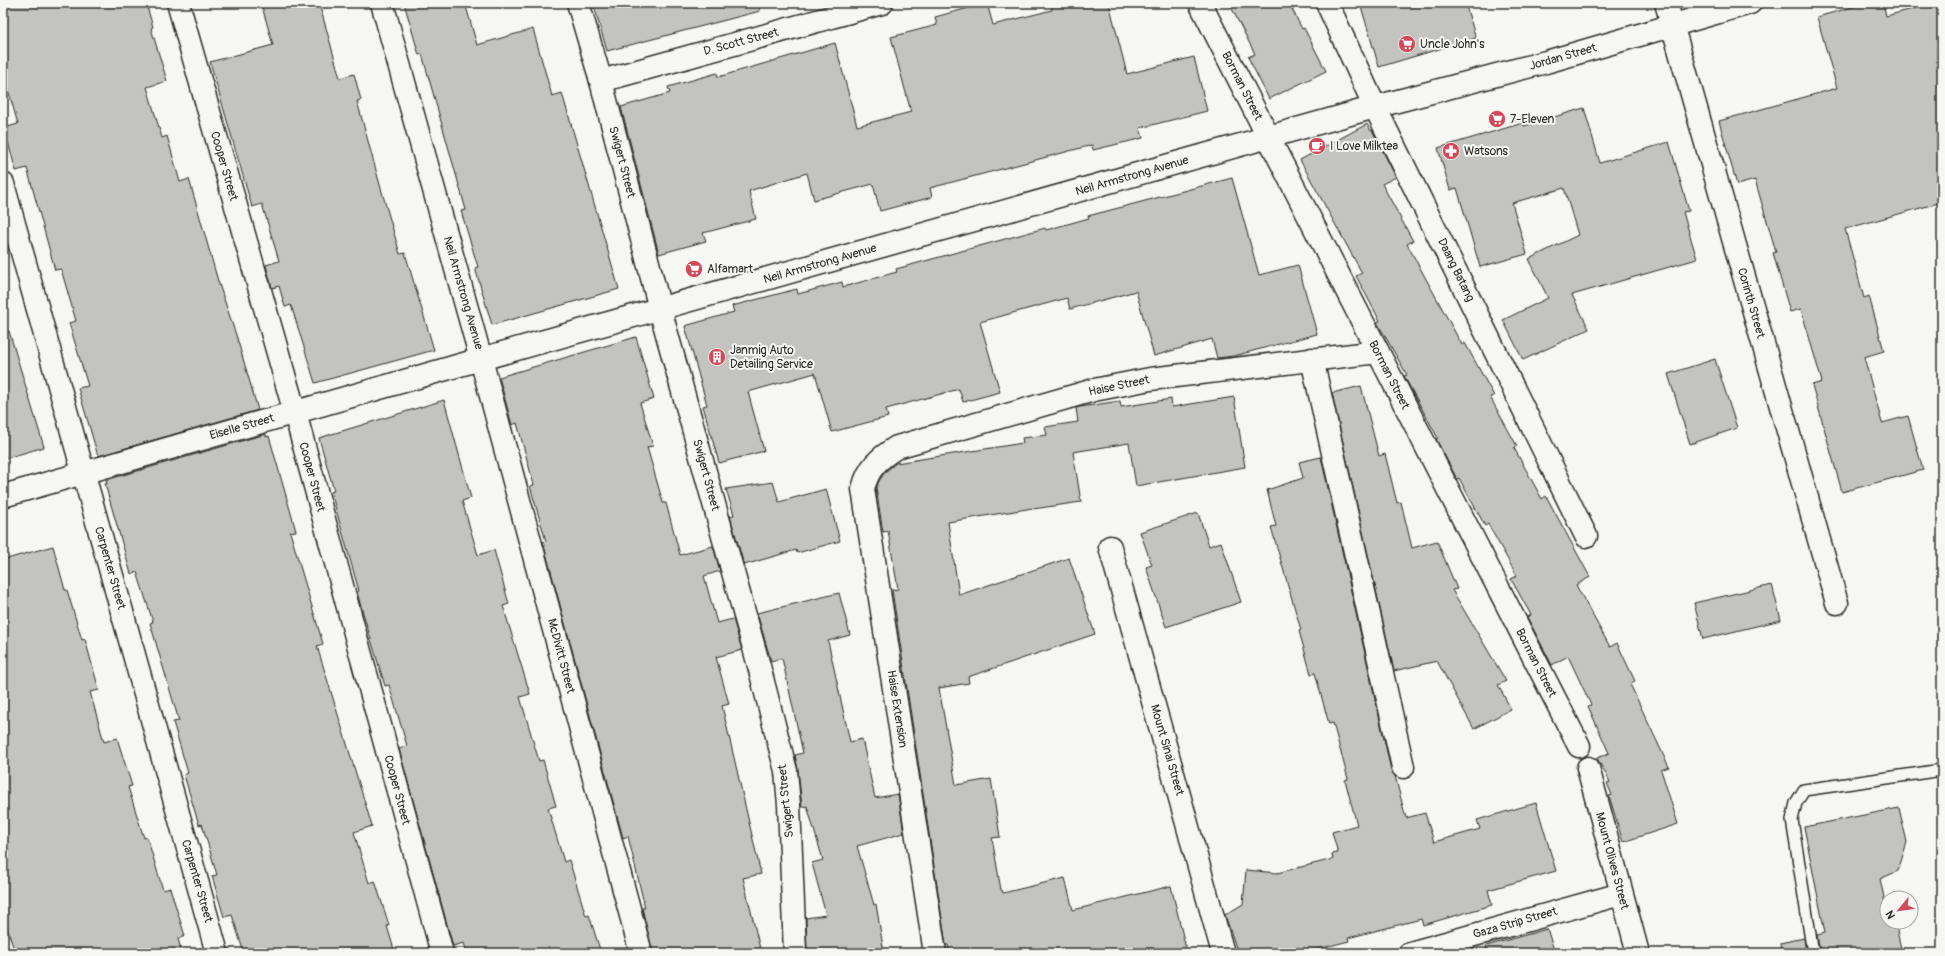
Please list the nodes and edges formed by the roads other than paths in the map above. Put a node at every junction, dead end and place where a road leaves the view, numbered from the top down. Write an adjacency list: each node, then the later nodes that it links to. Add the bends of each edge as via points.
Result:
1 (178, 3): 18 (street, Cooper Street)
2 (382, 3): 16 (street, Neil Armstrong Avenue)
3 (578, 3): 10 (street, Swigert Street)
4 (882, 3): 10 (street, D. Scott Street)
5 (1200, 3): 12 (street, Borman Street)
6 (1326, 3): 11 (street, Daang Batang)
7 (1666, 3): 9 (street, Corinth Street)
8 (1750, 3): 9 (street, Jordan Street)
9 (1672, 25): 11 (street, Jordan Street, via 1546,62); 24 (street, Corinth Street)
10 (601, 81): 14 (street, Swigert Street)
11 (1375, 107): 12 (street, Neil Armstrong Avenue); 22 (street, Daang Batang)
12 (1268, 138): 14 (street, Neil Armstrong Avenue); 15 (street, Borman Street)
13 (3, 184): 20 (street, Carpenter Street)
14 (660, 309): 16 (street, Neil Armstrong Avenue); 33 (street, Swigert Street, via 786,771)
15 (1378, 352): 17 (street, Haise Street); 25 (street, Borman Street)
16 (481, 359): 18 (street, Eiselle Street); 32 (street, McDivitt Street)
17 (1312, 359): 19 (street, Haise Street, via 1150,379 1094,390 897,447 883,455); 26 (street)
18 (294, 412): 20 (street, Eiselle Street); 31 (street, Cooper Street)
19 (872, 466): 34 (street, Haise Extension, via 863,489)
20 (84, 473): 21 (street, Eiselle Street); 30 (street, Carpenter Street)
21 (3, 496)
22 (1586, 536)
23 (1110, 547): 35 (street, Mount Sinai Street)
24 (1837, 603)
25 (1578, 746)
26 (1403, 767)
27 (1588, 768): 29 (street, Mount Olives Street)
28 (1942, 770): 38 (lane, via 1804,790 1796,803 1792,820)
29 (1621, 894): 36 (street, Gaza Strip Street); 37 (street, Mount Olives Street)
30 (217, 953)
31 (442, 953)
32 (641, 953)
33 (794, 953)
34 (935, 953)
35 (1224, 953)
36 (1410, 953)
37 (1638, 953)
38 (1813, 953)

